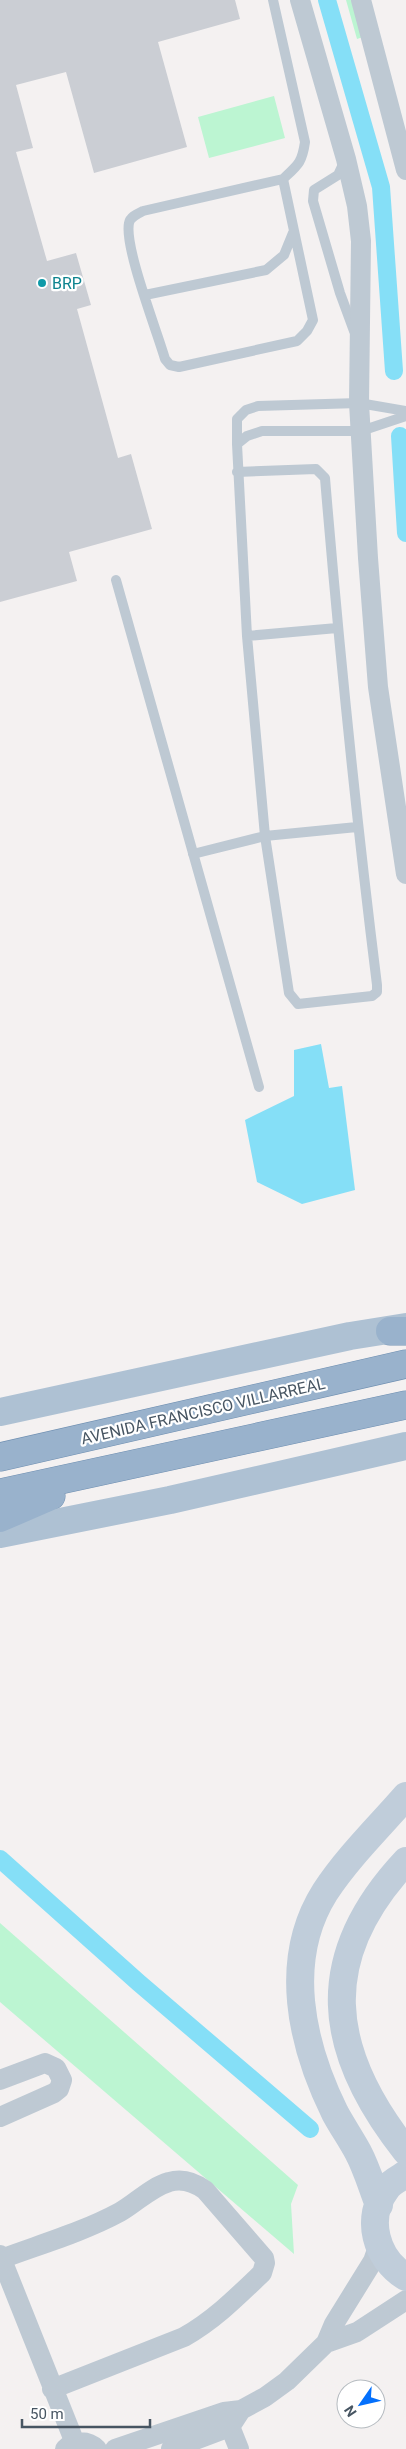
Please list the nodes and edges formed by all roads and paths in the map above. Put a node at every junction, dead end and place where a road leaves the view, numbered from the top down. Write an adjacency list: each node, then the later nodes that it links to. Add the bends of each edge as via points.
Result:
1 (273, 0): 6 (lane, via 305,142 303,159)
2 (300, 0): 4 (street)
3 (360, 0): 5 (street)
4 (346, 159): 9 (street, via 361,241); 9 (lane, via 338,175 314,190 312,201)
5 (406, 170)
6 (283, 179): 7 (lane); 8 (lane, via 143,211 134,216 129,222 130,246)
7 (292, 233): 8 (lane, via 284,255 266,270); 8 (lane, via 312,320 307,332 297,341 179,367 170,365 165,359)
8 (145, 295)
9 (358, 344): 10 (street)
10 (359, 403): 11 (lane); 13 (street); 14 (lane, via 258,406 246,410 237,419)
11 (406, 411)
12 (406, 416): 13 (lane)
13 (361, 431): 14 (lane, via 262,431); 22 (street, via 378,687)
14 (237, 444): 15 (lane)
15 (238, 472): 17 (lane, via 316,469 326,478); 18 (lane)
16 (116, 580): 21 (lane)
17 (337, 628): 18 (lane); 19 (lane)
18 (247, 636): 20 (lane)
19 (357, 827): 20 (lane); 20 (lane, via 377,992 350,1000 298,1004 289,993)
20 (265, 836): 21 (lane)
21 (193, 854): 23 (lane)
22 (406, 874)
23 (259, 1088)
24 (401, 1330): 27 (main road, via 350,1336)
25 (406, 1364): 29 (highway, AVENIDA FRANCISCO VILLARREAL)
26 (406, 1405): 30 (highway)
27 (0, 1412)
28 (406, 1446): 33 (main road, via 170,1500)
29 (0, 1457)
30 (136, 1463): 31 (highway); 32 (highway)
31 (0, 1493)
32 (0, 1518)
33 (0, 1534)
34 (406, 1796): 40 (main road, via 325,1892 312,1917 302,1952 300,1981 302,2026 335,2112 367,2170)
35 (406, 1861): 38 (main road, via 369,1905 360,1922 345,1965 341,1990 347,2042 357,2072 370,2098)
36 (0, 2080): 37 (street, via 45,2063 56,2068 62,2080 54,2093)
37 (0, 2117)
38 (406, 2151)
39 (406, 2174): 40 (main road, via 387,2188)
40 (379, 2205): 41 (main road, via 374,2231)
41 (378, 2248): 43 (main road); 45 (street)
42 (1, 2257): 46 (street); 46 (street, via 88,2227 168,2182 178,2181 197,2184 205,2190 263,2254 265,2264 262,2273 197,2330)
43 (406, 2277)
44 (406, 2300): 45 (street, via 357,2332)
45 (326, 2343): 47 (street, via 287,2381)
46 (52, 2389): 49 (street)
47 (221, 2425): 48 (street); 52 (street); 53 (street)
48 (153, 2444): 51 (street)
49 (70, 2446): 50 (street, via 84,2442)
50 (97, 2449)
51 (115, 2449)
52 (171, 2449)
53 (239, 2449)

